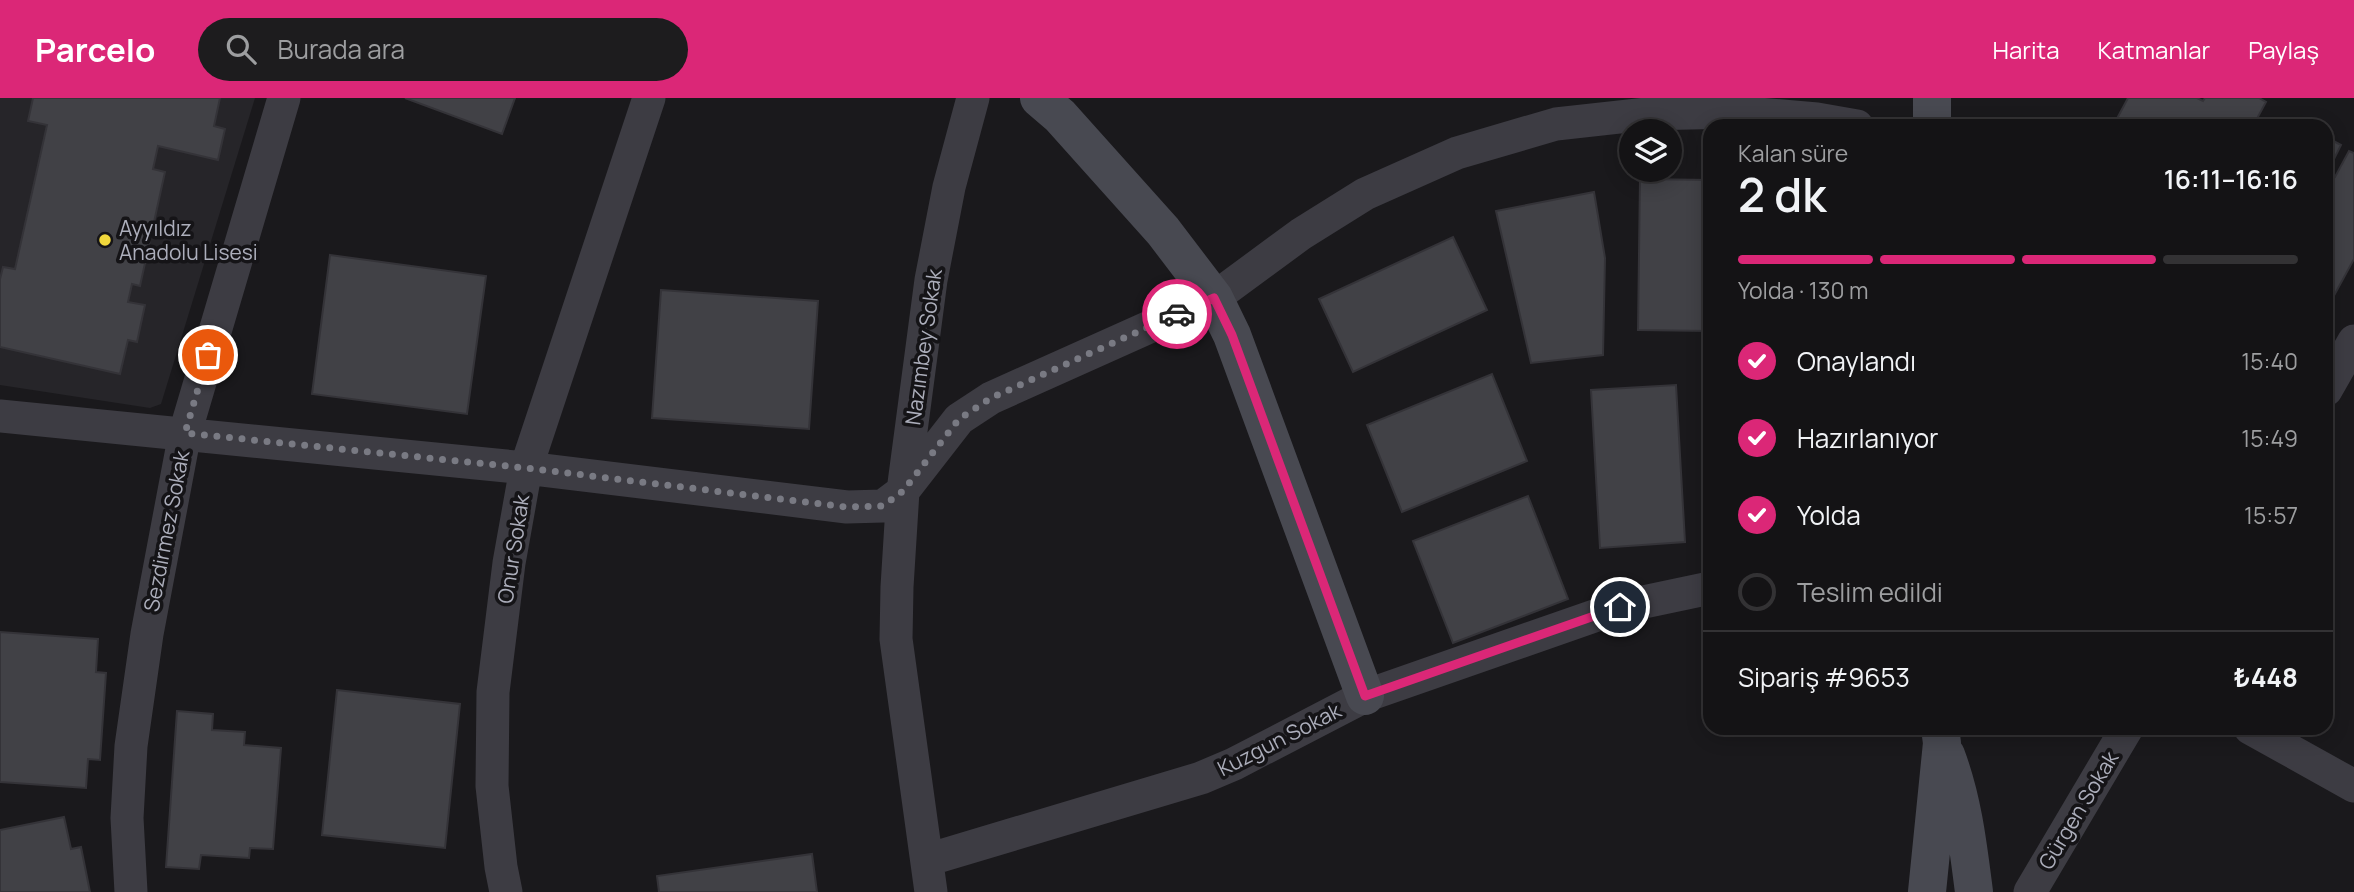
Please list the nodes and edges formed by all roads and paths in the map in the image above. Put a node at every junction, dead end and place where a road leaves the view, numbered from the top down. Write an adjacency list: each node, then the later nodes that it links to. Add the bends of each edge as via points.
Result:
1 (284, 98): 12 (street, Sezdirmez Sokak)
2 (649, 98): 13 (street, Onur Sokak)
3 (973, 98): 14 (street, Nazımbey Sokak, via 931,280)
4 (1933, 98): 7 (street)
5 (1043, 100): 8 (street, via 1163,230)
6 (1817, 119): 8 (street, via 1735,112 1646,114 1556,124 1457,153 1366,194 1301,234)
7 (1932, 119)
8 (1214, 298): 14 (street, via 991,398 959,419); 16 (street, via 1232,335)
9 (2343, 341): 10 (street)
10 (2333, 370)
11 (0, 416): 12 (street)
12 (185, 433): 13 (street); 22 (street, Sezdirmez Sokak, via 131,746 127,818)
13 (526, 468): 14 (street, via 846,507 883,506); 23 (street, Onur Sokak, via 494,692 492,786)
14 (903, 491): 21 (street, Nazımbey Sokak, via 896,639)
15 (1703, 589): 16 (street, Kuzgun Sokak, via 1620,607)
16 (1365, 696): 21 (street, Kuzgun Sokak, via 1234,764)
17 (1941, 735): 24 (street); 25 (street, via 1957,784)
18 (2123, 735): 26 (street, Gürgen Sokak)
19 (2263, 735): 20 (street)
20 (2354, 786)
21 (929, 876)
22 (131, 892)
23 (506, 892)
24 (1927, 892)
25 (1974, 892)
26 (2030, 892)

